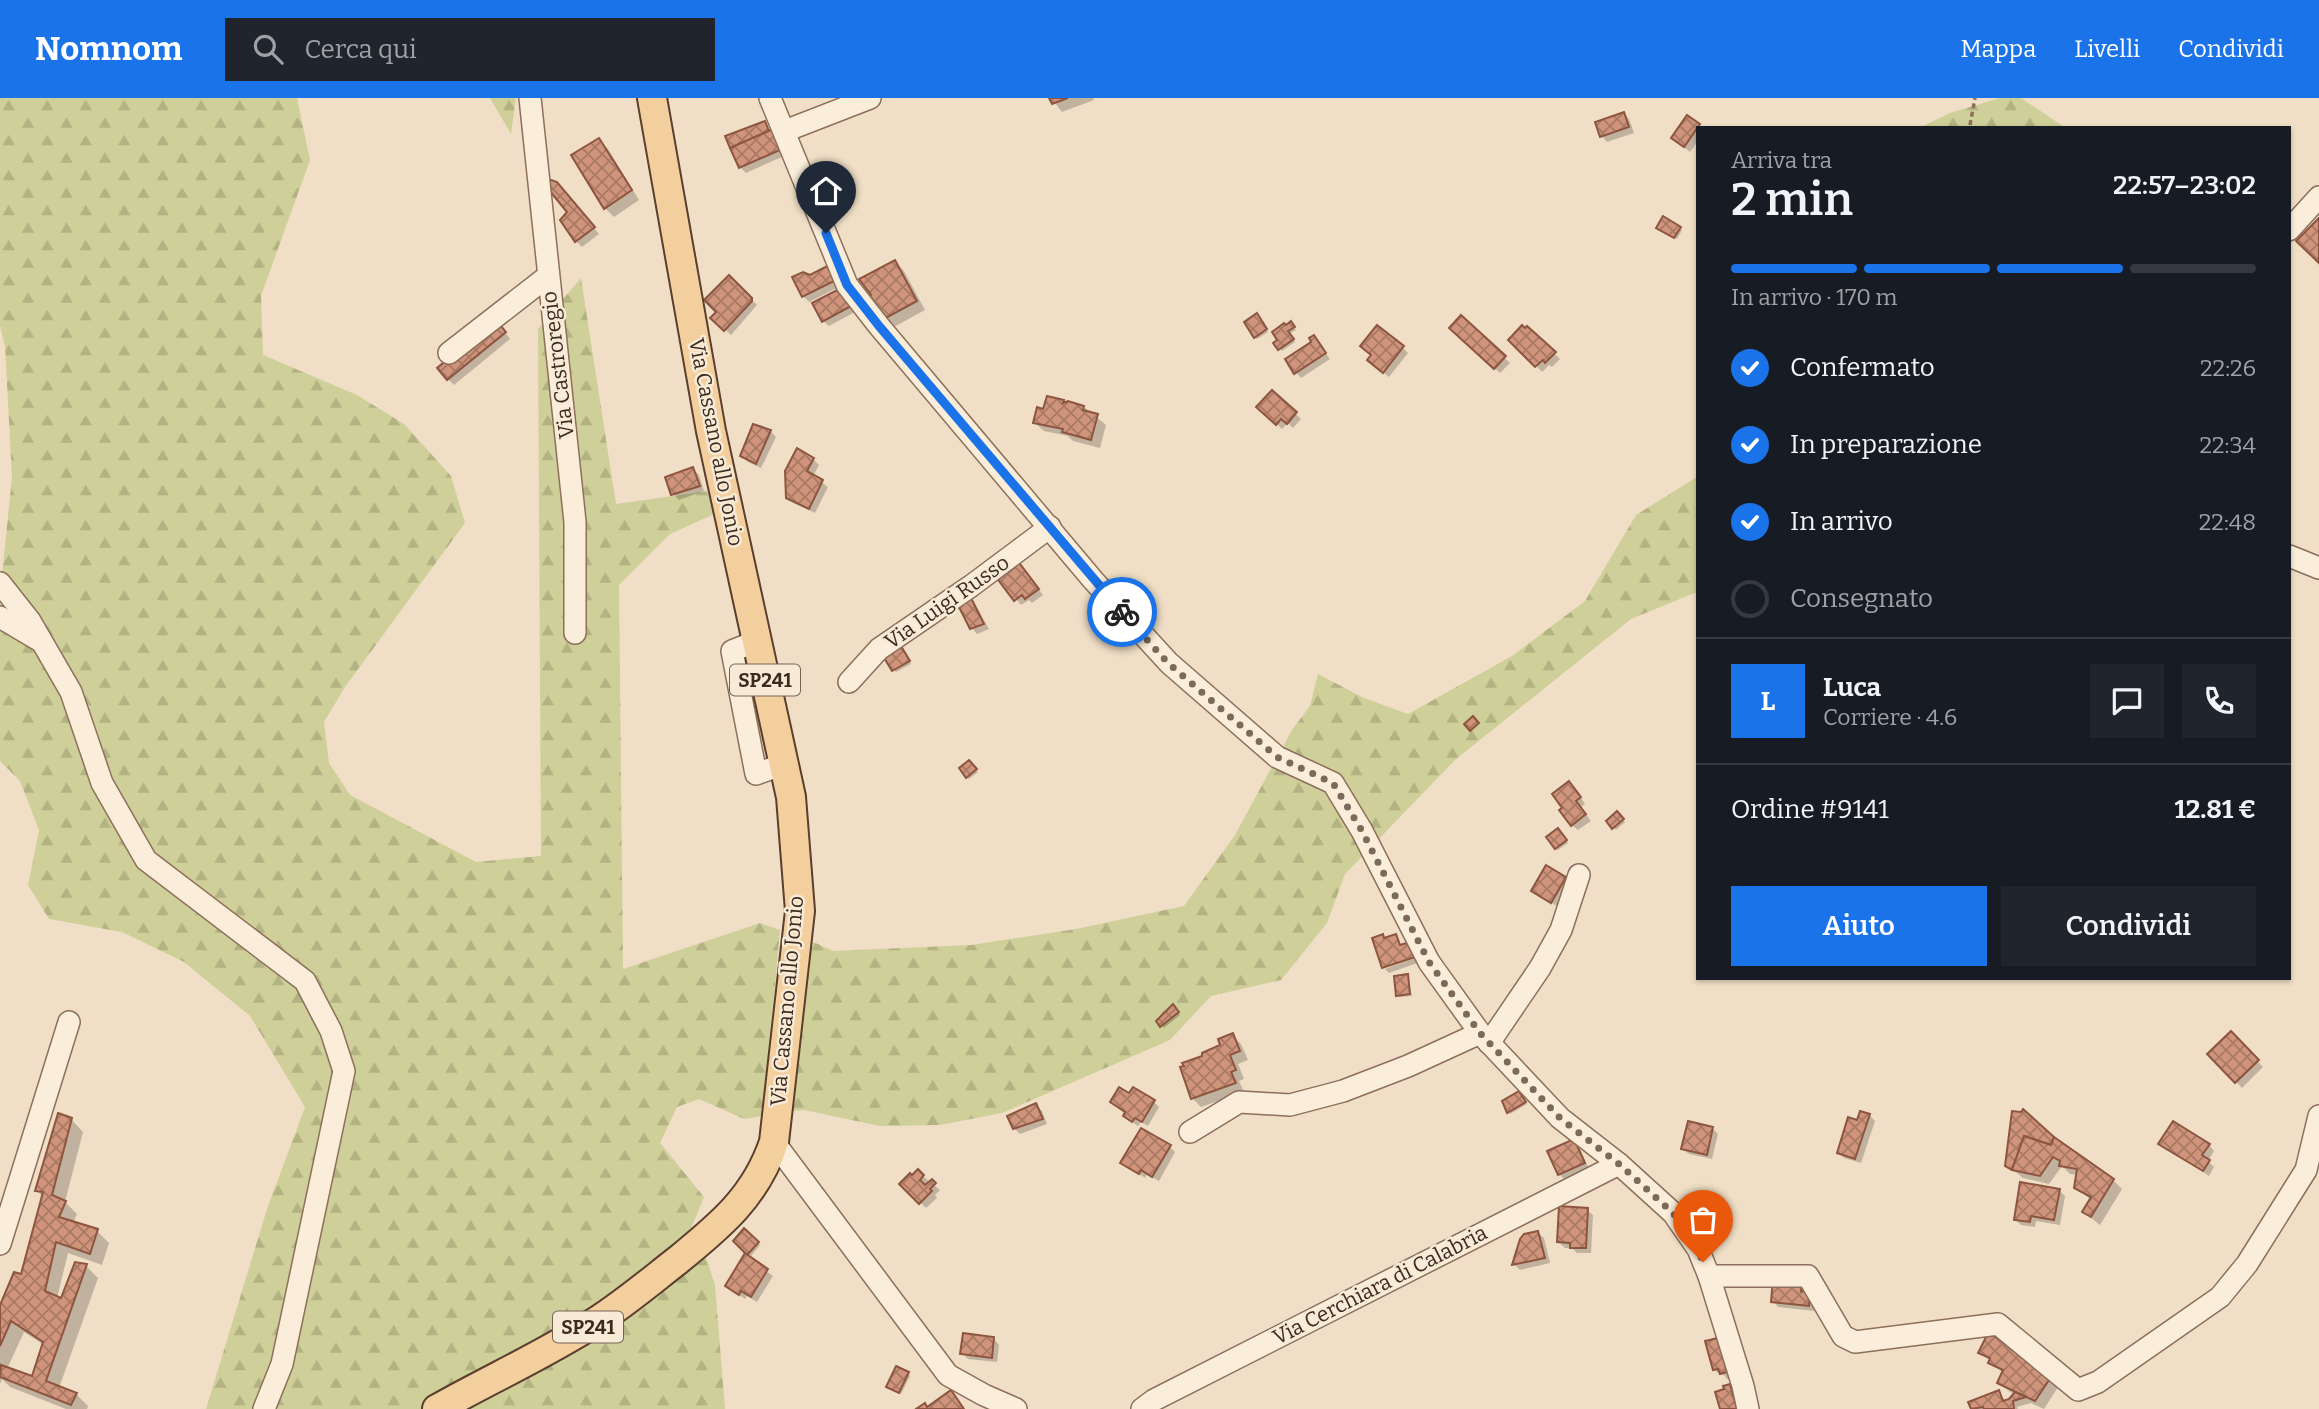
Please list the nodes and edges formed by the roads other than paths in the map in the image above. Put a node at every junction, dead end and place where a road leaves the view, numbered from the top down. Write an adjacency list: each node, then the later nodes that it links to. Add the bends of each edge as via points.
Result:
1 (530, 98): 8 (street, Via Castroregio)
2 (652, 98): 23 (main road, Via Cassano allo Jonio / SP241, via 711,431 791,797 800,911)
3 (770, 98): 5 (street)
4 (870, 98): 5 (street)
5 (785, 131): 10 (street, via 847,285)
6 (2319, 197): 7 (street)
7 (2291, 228)
8 (548, 276): 9 (street); 15 (street, Via Castroregio, via 575,522)
9 (449, 353)
10 (1050, 527): 17 (street, Via Luigi Russo, via 879,649); 20 (street, via 1168,663 1277,757 1333,783 1429,962)
11 (2291, 557): 12 (street)
12 (2319, 568)
13 (0, 583): 16 (street)
14 (0, 617): 16 (street)
15 (575, 633)
16 (42, 642): 28 (street, via 71,692 102,783 146,860 305,981 331,1031 344,1071 282,1364)
17 (849, 682)
18 (1579, 875): 20 (street, via 1562,930 1540,968)
19 (69, 1022): 25 (street)
20 (1485, 1038): 22 (street, via 1343,1091 1290,1105 1239,1102); 24 (street, via 1560,1118)
21 (2319, 1116): 26 (street, via 2306,1170 2247,1264 2220,1297 2098,1382 2078,1390 1998,1324 1855,1342 1843,1336 1808,1276)
22 (1190, 1132)
23 (774, 1142): 29 (main road, Via Cassano allo Jonio / SP241, via 752,1190 728,1218 631,1297 596,1322); 30 (street, via 948,1375)
24 (1619, 1164): 26 (street, via 1673,1213); 27 (street, Via Cerchiara di Calabria)
25 (0, 1244)
26 (1709, 1276): 31 (street)
27 (1148, 1407)
28 (264, 1409)
29 (438, 1409)
30 (1016, 1409)
31 (1748, 1409)

